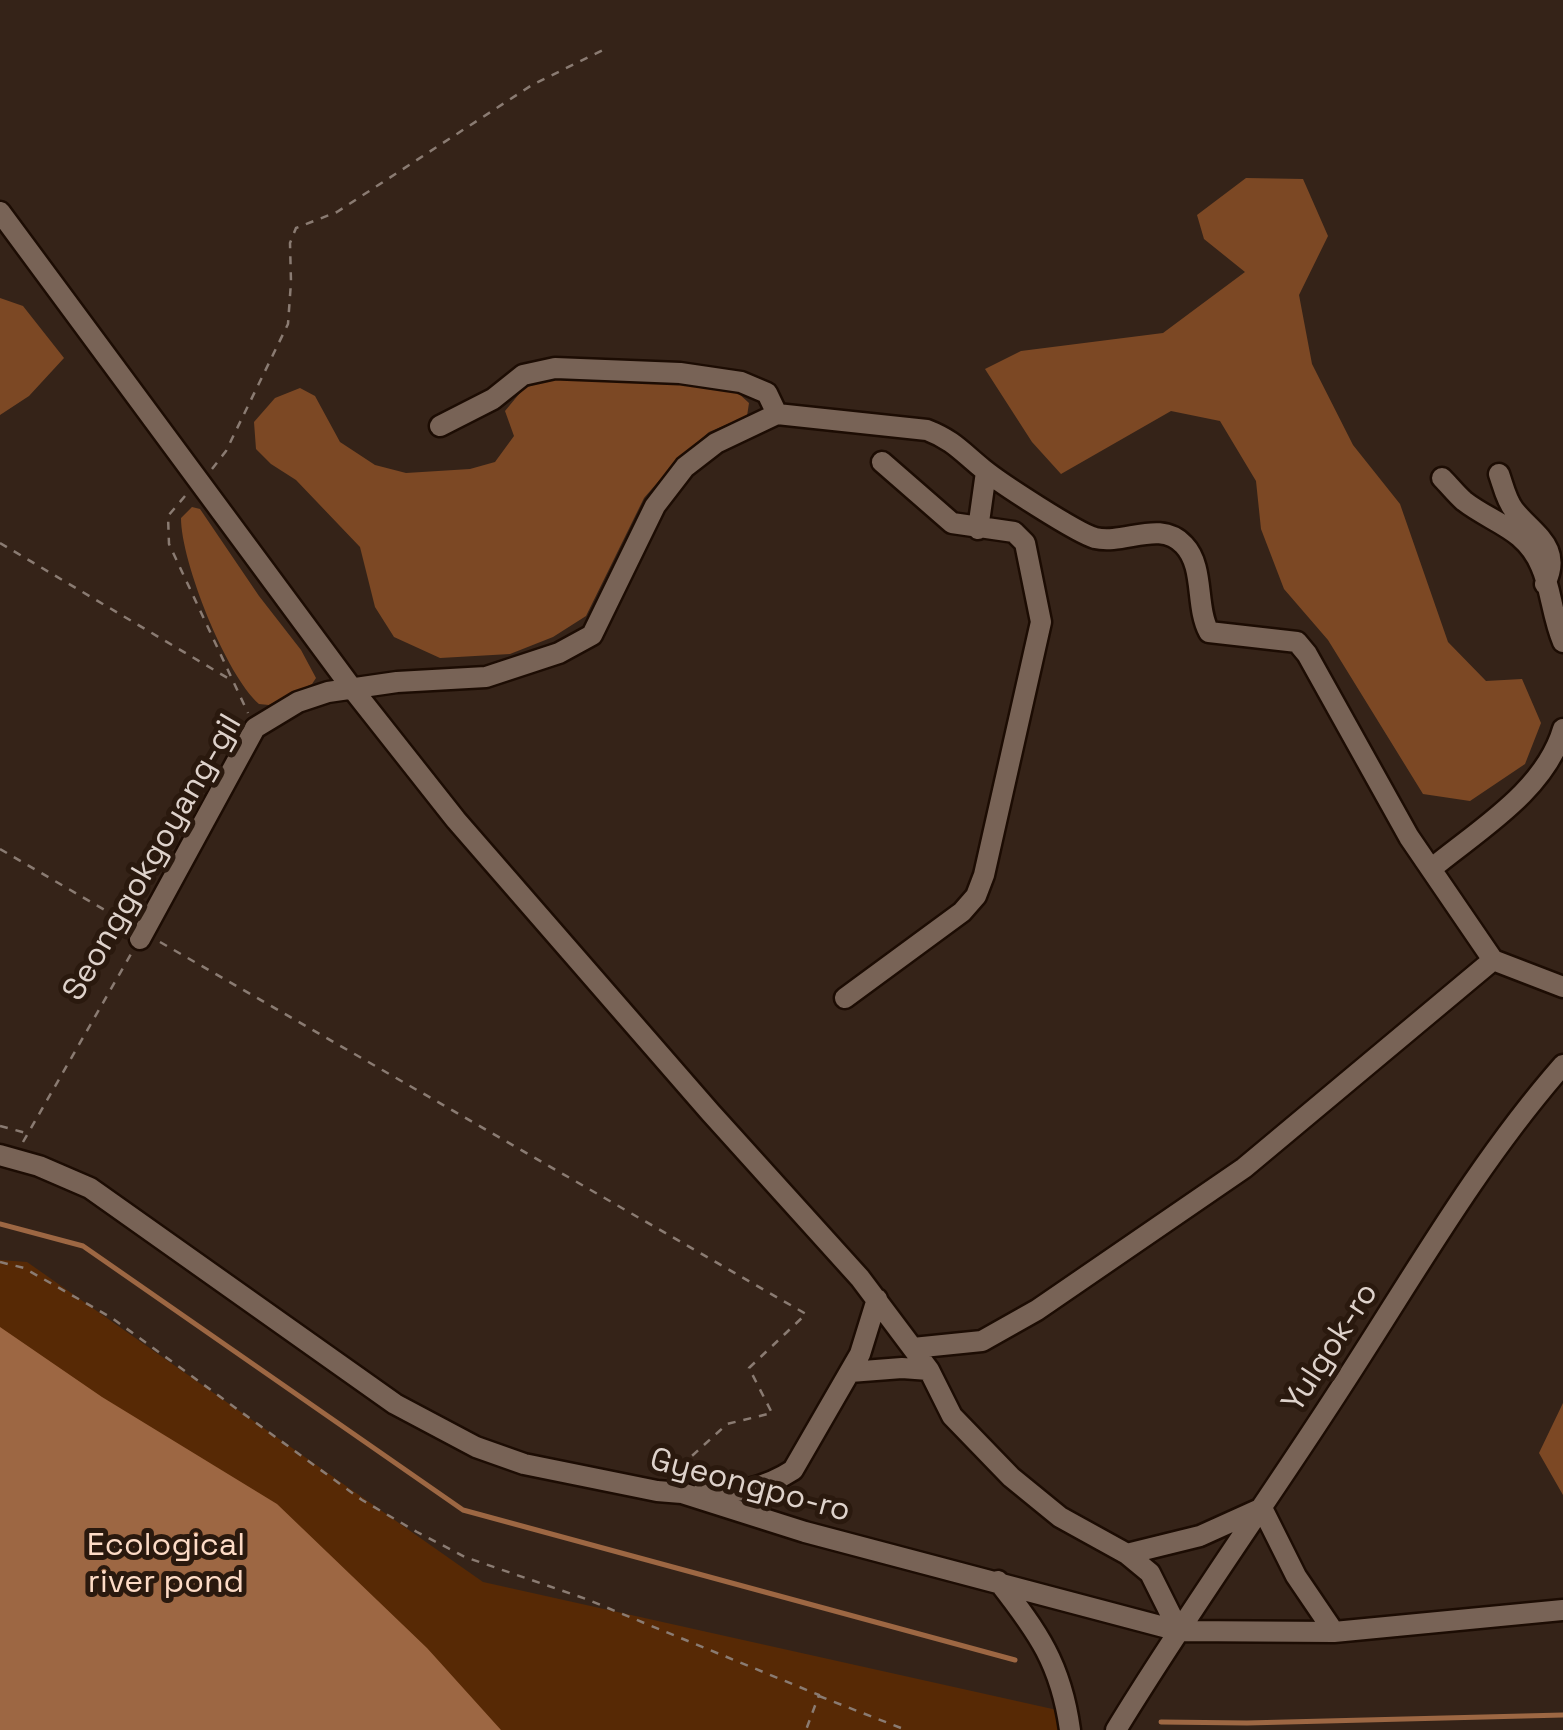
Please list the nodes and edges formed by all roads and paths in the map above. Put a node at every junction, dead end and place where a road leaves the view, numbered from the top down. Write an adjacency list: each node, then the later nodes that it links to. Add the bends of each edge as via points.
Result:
1 (607, 48): 9 (path, via 532,86 337,212 296,228 288,324 226,452)
2 (0, 212): 9 (street)
3 (777, 414): 4 (street, via 766,393 741,382 555,368 523,376); 6 (street, via 927,430 950,438); 15 (street, Seonggokgoyang-gil, via 716,443 685,468 655,506 592,635 486,677)
4 (440, 426)
5 (882, 462): 10 (street, via 952,524)
6 (986, 472): 10 (street); 19 (street, via 1096,538 1174,536 1194,559 1209,632 1297,642)
7 (1498, 474): 12 (street, via 1511,507 1555,551 1556,572)
8 (1442, 478): 12 (street, via 1530,547)
9 (202, 481): 14 (path, via 176,504 166,529); 15 (street)
10 (978, 529): 23 (street, via 1014,532 1024,543 1041,622 984,874 962,912)
11 (0, 542): 14 (path)
12 (1546, 584): 13 (street)
13 (1563, 642)
14 (234, 681): 16 (path)
15 (351, 687): 16 (street, Seonggokgoyang-gil, via 298,702); 29 (street, via 456,820)
16 (254, 728): 20 (street, Seonggokgoyang-gil)
17 (1563, 729): 19 (street, via 1556,754 1530,786)
18 (0, 848): 20 (path)
19 (1431, 869): 21 (street)
20 (142, 936): 26 (path, Seonggokgoyang-gil); 33 (path, via 806,1314 749,1368 772,1413 726,1424)
21 (1493, 960): 22 (street); 30 (street, via 1244,1168 1036,1310 982,1341)
22 (1563, 987)
23 (845, 998)
24 (1563, 1065): 35 (street, Yulgok-ro, via 1505,1136)
25 (0, 1126): 26 (path)
26 (28, 1134): 27 (path, Seonggokgoyang-gil)
27 (0, 1155): 33 (street, Gyeongpo-ro, via 90,1188 436,1428 524,1464)
28 (0, 1262): 41 (path, via 24,1268 112,1318 362,1500 417,1532 465,1557)
29 (877, 1299): 30 (street); 32 (street)
30 (913, 1348): 31 (street)
31 (929, 1370): 32 (street); 36 (street, via 952,1416 1011,1477 1060,1517)
32 (850, 1372): 34 (street, via 793,1470 743,1491)
33 (657, 1492): 34 (street, Gyeongpo-ro)
34 (682, 1493): 37 (street, Gyeongpo-ro)
35 (1262, 1508): 36 (street, via 1200,1536); 39 (street, Yulgok-ro); 40 (street)
36 (1127, 1554): 39 (street, via 1150,1573)
37 (998, 1581): 39 (street, Gyeongpo-ro); 44 (street, via 1041,1638 1060,1679)
38 (1563, 1610): 40 (street, Gyeongpo-ro)
39 (1179, 1631): 40 (street, Gyeongpo-ro); 45 (street, Yulgok-ro)
40 (1334, 1632)
41 (819, 1696): 42 (path); 43 (path)
42 (806, 1730)
43 (906, 1730)
44 (1070, 1730)
45 (1116, 1730)

